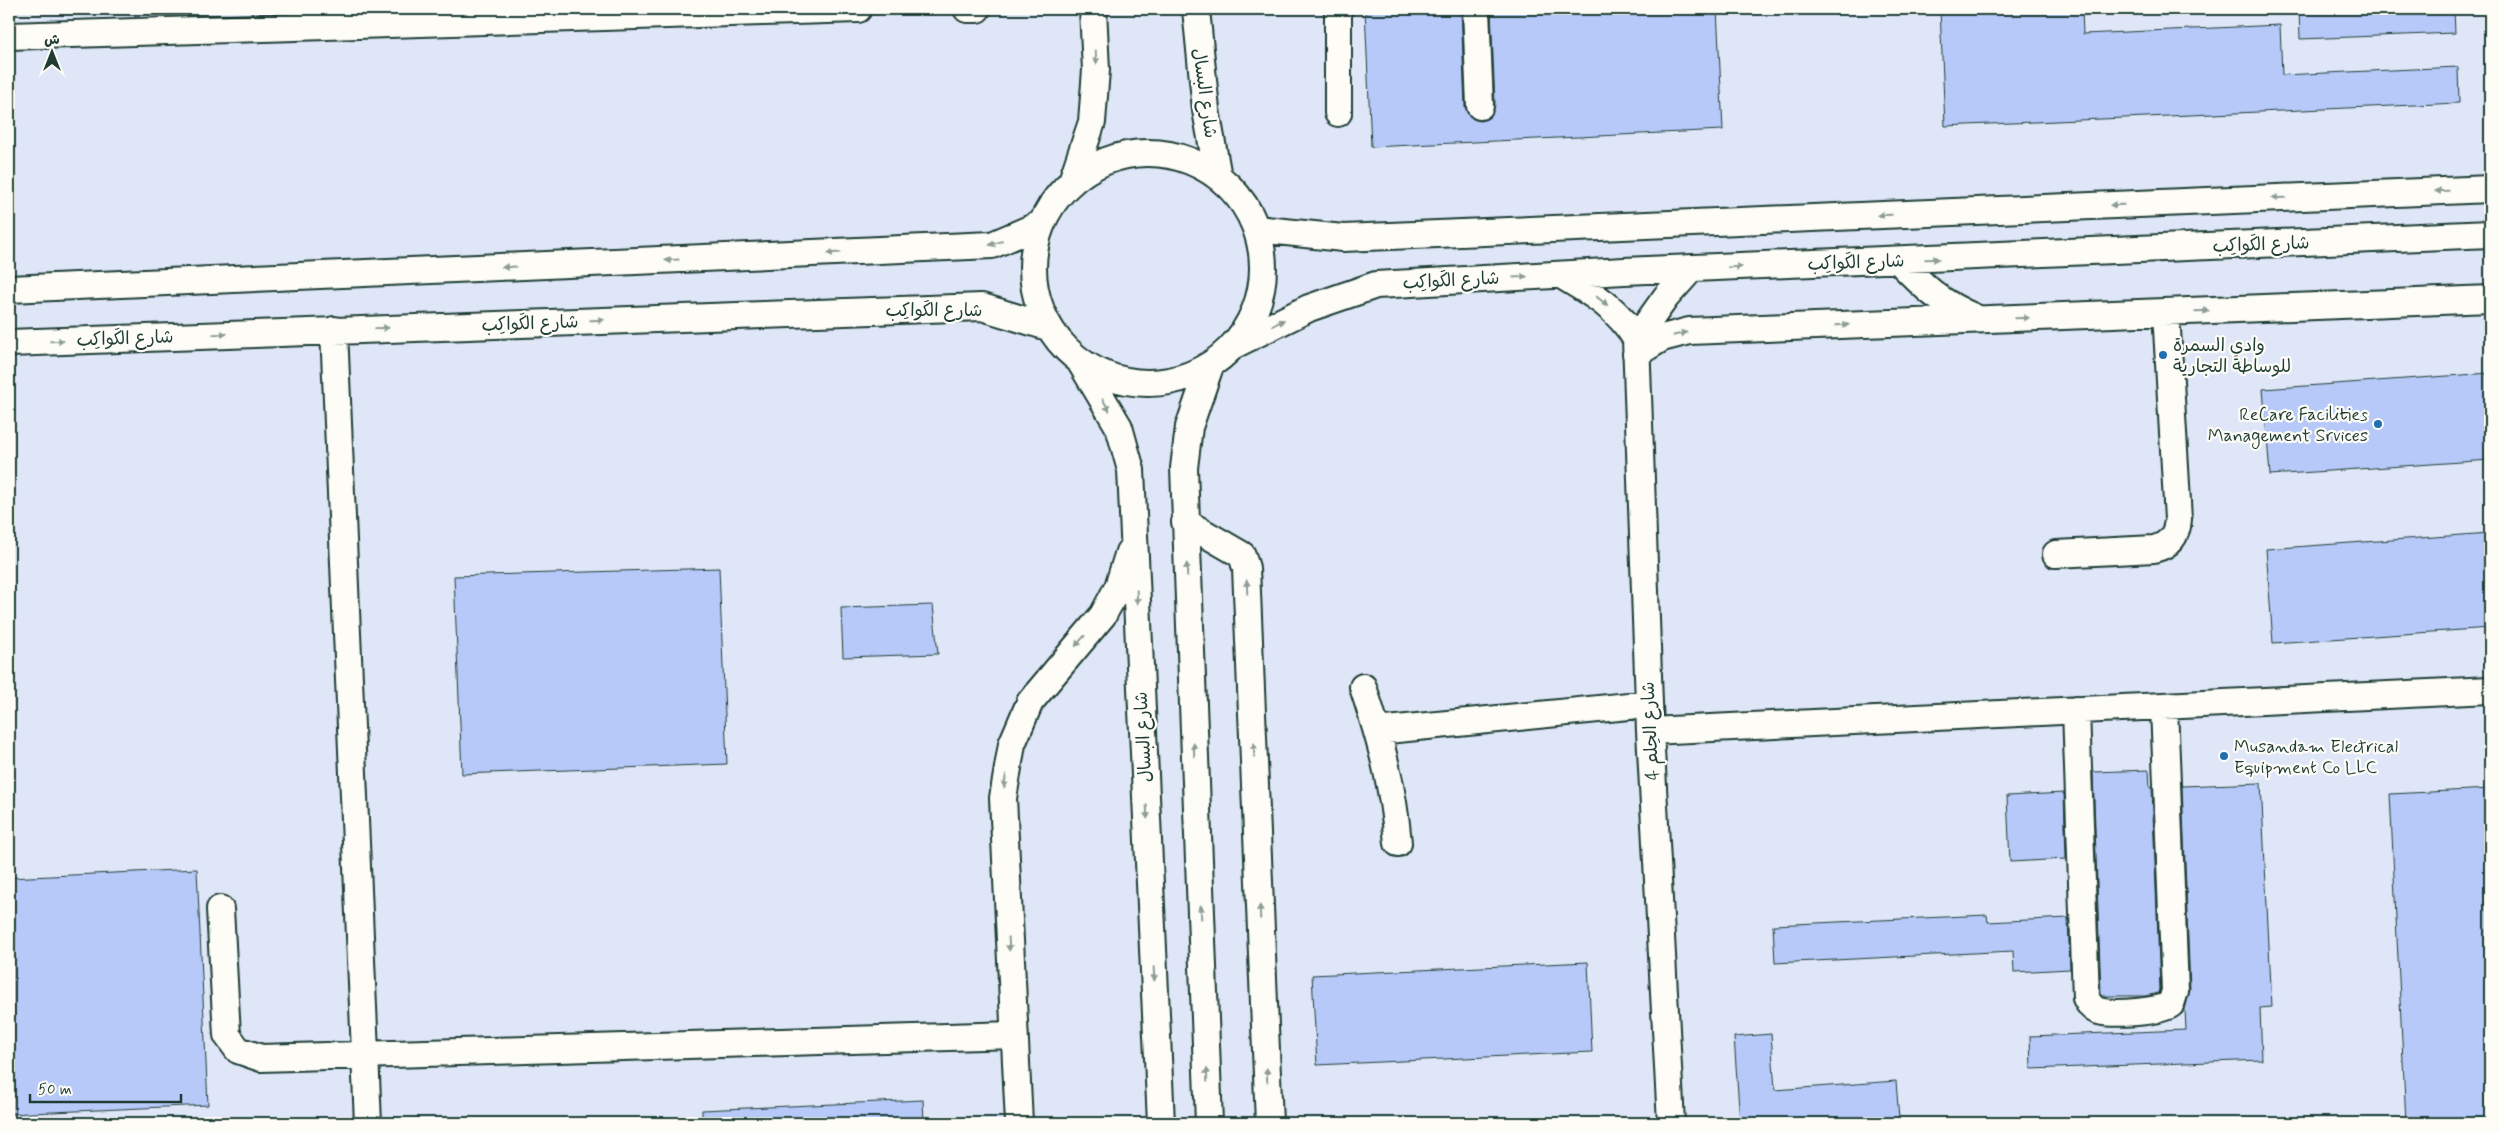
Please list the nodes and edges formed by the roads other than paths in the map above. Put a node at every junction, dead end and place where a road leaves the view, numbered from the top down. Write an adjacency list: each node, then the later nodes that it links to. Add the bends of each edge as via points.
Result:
1 (858, 9): 8 (street)
2 (967, 9): 3 (street)
3 (977, 9)
4 (1093, 9): 12 (street, one-way to 12, via 1096,70 1092,122)
5 (1196, 9): 11 (street, شارع البسال, via 1206,110)
6 (1338, 9): 10 (street)
7 (1476, 9): 9 (street)
8 (9, 36)
9 (1480, 106)
10 (1338, 114)
11 (1218, 177): 12 (street, via 1191,161 1160,154 1121,157 1098,164); 15 (street, via 1248,209)
12 (1072, 181): 14 (street, via 1054,201)
13 (2490, 189): 15 (street, one-way to 15, via 1343,238)
14 (1041, 224): 20 (street, one-way to 20, via 992,246); 24 (street, via 1033,250 1032,276 1037,303)
15 (1257, 229): 27 (street, via 1264,259 1262,290 1252,320)
16 (2490, 234): 17 (street, شارع الكَواكِب, one-way to 16)
17 (1898, 260): 18 (street, شارع الكَواكِب, one-way to 17); 23 (street, via 1931,295)
18 (1692, 268): 19 (street, شارع الكَواكِب); 28 (street, via 1666,297)
19 (1561, 274): 27 (street, شارع الكَواكِب, one-way to 19, via 1309,308 1376,285); 28 (street, one-way to 28, via 1615,311 1626,322)
20 (9, 289)
21 (2490, 299): 22 (street, one-way to 21)
22 (2166, 312): 23 (street, one-way to 22); 33 (street, via 2178,519 2174,536 2162,547 2154,549)
23 (1981, 320): 28 (street, one-way to 23, via 1689,331)
24 (1048, 327): 25 (street, شارع الكَواكِب, one-way to 24, via 982,307); 29 (street)
25 (334, 330): 26 (street, شارع الكَواكِب, one-way to 25); 44 (street)
26 (9, 343)
27 (1234, 345): 30 (street)
28 (1636, 347): 36 (street, شارع الحِلم 4)
29 (1081, 363): 30 (street, via 1105,376 1131,382 1158,383 1176,380); 32 (street, شارع البسال, one-way to 32, via 1119,427 1131,470)
30 (1210, 366): 31 (street, via 1189,427 1184,468)
31 (1185, 522): 48 (street, one-way to 31); 49 (street, one-way to 31, via 1246,568 1242,555)
32 (1134, 538): 43 (street, one-way to 43, via 1118,587 1103,615 1030,702 1012,744 1003,798); 47 (street, شارع البسال, one-way to 47)
33 (2056, 554)
34 (1363, 687): 39 (street)
35 (2490, 690): 37 (street)
36 (1649, 704): 39 (street); 40 (street, شارع الحِلم 4)
37 (2164, 706): 38 (street); 38 (street, via 2175,991 2171,1004 2160,1010 2105,1012 2093,1009 2086,998)
38 (2076, 710): 40 (street)
39 (1377, 731): 41 (street, via 1392,787)
40 (1650, 731): 50 (street, شارع الحِلم 4)
41 (1398, 843)
42 (220, 909): 44 (street, via 227,1035 238,1050 261,1058)
43 (1014, 1035): 44 (street); 46 (street)
44 (365, 1055): 45 (street)
45 (368, 1123)
46 (1019, 1123)
47 (1161, 1123)
48 (1209, 1123)
49 (1269, 1123)
50 (1671, 1123)

